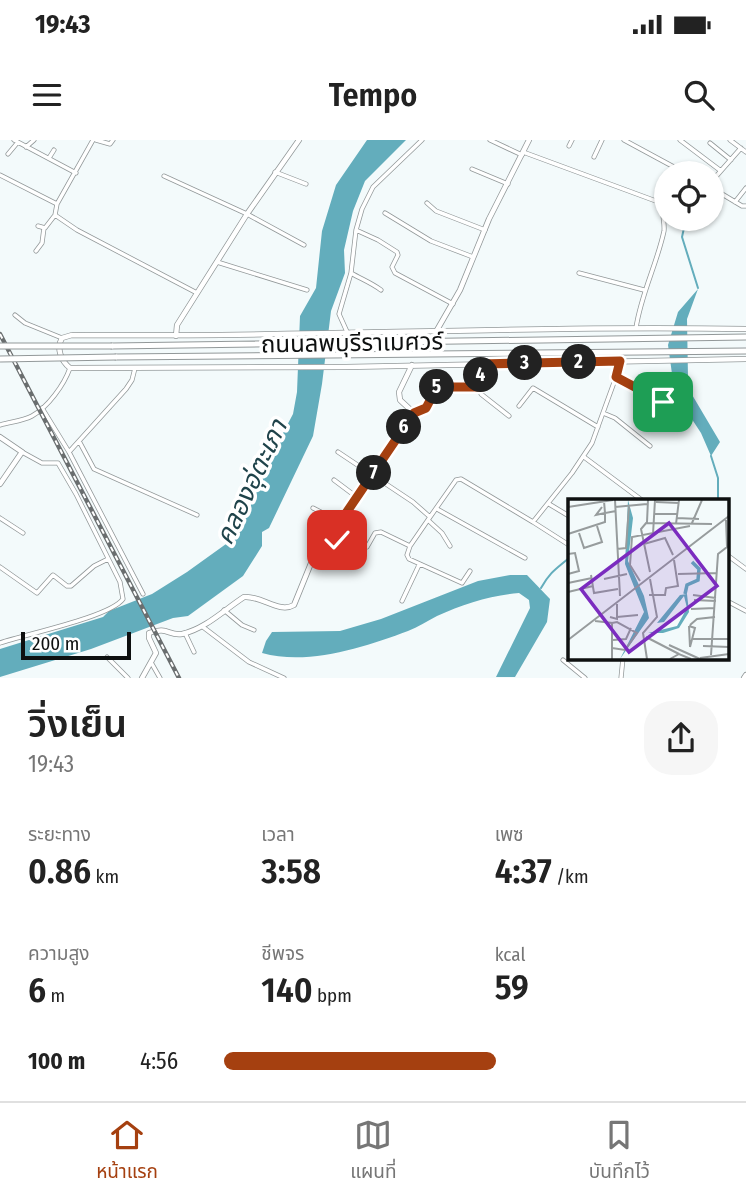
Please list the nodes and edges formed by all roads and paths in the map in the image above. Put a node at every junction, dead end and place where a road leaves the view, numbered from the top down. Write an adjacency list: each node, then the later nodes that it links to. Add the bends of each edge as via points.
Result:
1 (34, 140): 13 (street)
2 (95, 140): 3 (street, via 110,144); 29 (street)
3 (113, 140)
4 (299, 140): 28 (main road)
5 (422, 140): 45 (street, via 373,187)
6 (490, 140): 19 (street)
7 (529, 140): 19 (main road)
8 (572, 140): 15 (street)
9 (602, 140): 21 (street)
10 (624, 140): 24 (street)
11 (680, 140): 25 (street)
12 (730, 140): 16 (street)
13 (21, 143): 20 (street); 22 (street)
14 (710, 143): 23 (street)
15 (569, 146)
16 (741, 148): 18 (street); 23 (street)
17 (54, 150): 22 (street)
18 (746, 152)
19 (523, 153): 33 (main road); 55 (street, via 664,204 664,232)
20 (8, 154)
21 (594, 157)
22 (49, 158): 29 (street)
23 (731, 160): 26 (street)
24 (663, 161)
25 (707, 161)
26 (724, 168)
27 (472, 169): 33 (street)
28 (275, 172): 32 (street); 41 (main road)
29 (76, 173): 38 (street)
30 (0, 175): 38 (street)
31 (164, 176): 41 (street)
32 (306, 184)
33 (508, 184): 46 (main road)
34 (746, 188): 36 (street)
35 (724, 195): 36 (street)
36 (735, 202): 39 (street)
37 (427, 203): 46 (street)
38 (57, 204): 42 (street)
39 (746, 206)
40 (385, 213): 49 (street, via 431,241)
41 (247, 214): 47 (street); 50 (main road)
42 (55, 215): 44 (street); 56 (street)
43 (38, 226): 44 (street)
44 (44, 228): 48 (street)
45 (356, 230): 51 (street); 57 (street, via 397,252 392,267 395,273)
46 (485, 230): 49 (main road)
47 (304, 245)
48 (36, 251)
49 (475, 258): 57 (main road)
50 (217, 262): 53 (street); 56 (main road)
51 (351, 273): 54 (street); 62 (street, via 339,314)
52 (579, 273): 55 (street)
53 (307, 290)
54 (381, 290)
55 (644, 290): 59 (street)
56 (197, 293): 63 (main road, via 177,325)
57 (453, 304): 61 (main road)
58 (15, 315): 65 (street)
59 (636, 328): 60 (main road); 61 (main road)
60 (746, 329)
61 (437, 331): 62 (main road)
62 (347, 334): 63 (main road)
63 (176, 336): 65 (main road); 67 (main road)
64 (746, 337): 66 (main road, ถนนลพบุรีราเมศวร์)
65 (62, 338): 76 (main road, via 60,355)
66 (480, 341): 67 (main road, ถนนลพบุรีราเมศวร์); 70 (main road)
67 (178, 345): 68 (main road, ถนนลพบุรีราเมศวร์, bridge)
68 (0, 346)
69 (746, 351): 70 (main road, ถนนลพบุรีราเมศวร์)
70 (479, 354): 71 (main road, ถนนลพบุรีราเมศวร์, bridge)
71 (0, 359)
72 (746, 359): 73 (main road)
73 (620, 361): 74 (main road); 78 (street)
74 (481, 364): 75 (main road); 79 (street)
75 (413, 365): 77 (main road); 82 (main road, via 399,392 400,400)
76 (70, 368): 77 (main road); 81 (street, via 63,386)
77 (135, 368): 89 (street, via 127,388)
78 (616, 377): 83 (street); 85 (street, via 675,408)
79 (481, 387): 82 (street, via 437,387 426,408); 84 (street, via 481,394)
80 (519, 406): 87 (street, via 533,388)
81 (42, 408): 86 (street, via 32,416); 92 (street)
82 (414, 413): 95 (main road)
83 (603, 413): 87 (street); 90 (street)
84 (509, 416)
85 (689, 423)
86 (0, 425)
87 (598, 427): 94 (street)
88 (0, 437): 91 (main road)
89 (79, 441): 92 (street); 103 (street, via 94,469)
90 (650, 446)
91 (22, 452): 97 (main road); 116 (street, via 42,463 58,463)
92 (69, 452): 121 (street)
93 (338, 452): 95 (street)
94 (584, 457): 98 (street); 100 (street)
95 (372, 475): 99 (main road); 106 (street)
96 (334, 480): 99 (street)
97 (0, 484)
98 (640, 499)
99 (355, 500): 107 (main road)
100 (548, 504): 104 (street); 108 (street)
101 (313, 508): 107 (street)
102 (437, 509): 106 (street); 108 (street, via 461,479); 115 (street)
103 (197, 515)
104 (568, 515)
105 (0, 518): 109 (street)
106 (429, 518): 112 (street); 113 (street)
107 (340, 522): 110 (main road)
108 (533, 522): 111 (street)
109 (23, 533)
110 (327, 534): 112 (street, via 361,549 381,532); 124 (main road, via 292,607 251,596)
111 (568, 544)
112 (410, 546): 117 (street, via 407,555)
113 (450, 546)
114 (728, 556): 119 (street)
115 (525, 558)
116 (109, 559): 118 (street, via 71,586 53,575 37,593); 129 (street, via 120,582 120,603)
117 (419, 565): 120 (street, via 462,583); 122 (street)
118 (0, 567)
119 (746, 569)
120 (470, 571)
121 (143, 594)
122 (402, 601)
123 (728, 602): 125 (street)
124 (224, 610): 126 (main road); 127 (street)
125 (746, 611)
126 (203, 627): 128 (main road); 137 (street, via 250,662)
127 (254, 630)
128 (185, 633): 130 (street); 133 (main road, via 161,629 149,633 156,653)
129 (0, 643)
130 (194, 652)
131 (107, 657): 134 (street)
132 (563, 660): 138 (street)
133 (152, 664): 135 (main road); 136 (street)
134 (128, 677)
135 (142, 677)
136 (160, 677)
137 (284, 677)
138 (585, 677)

